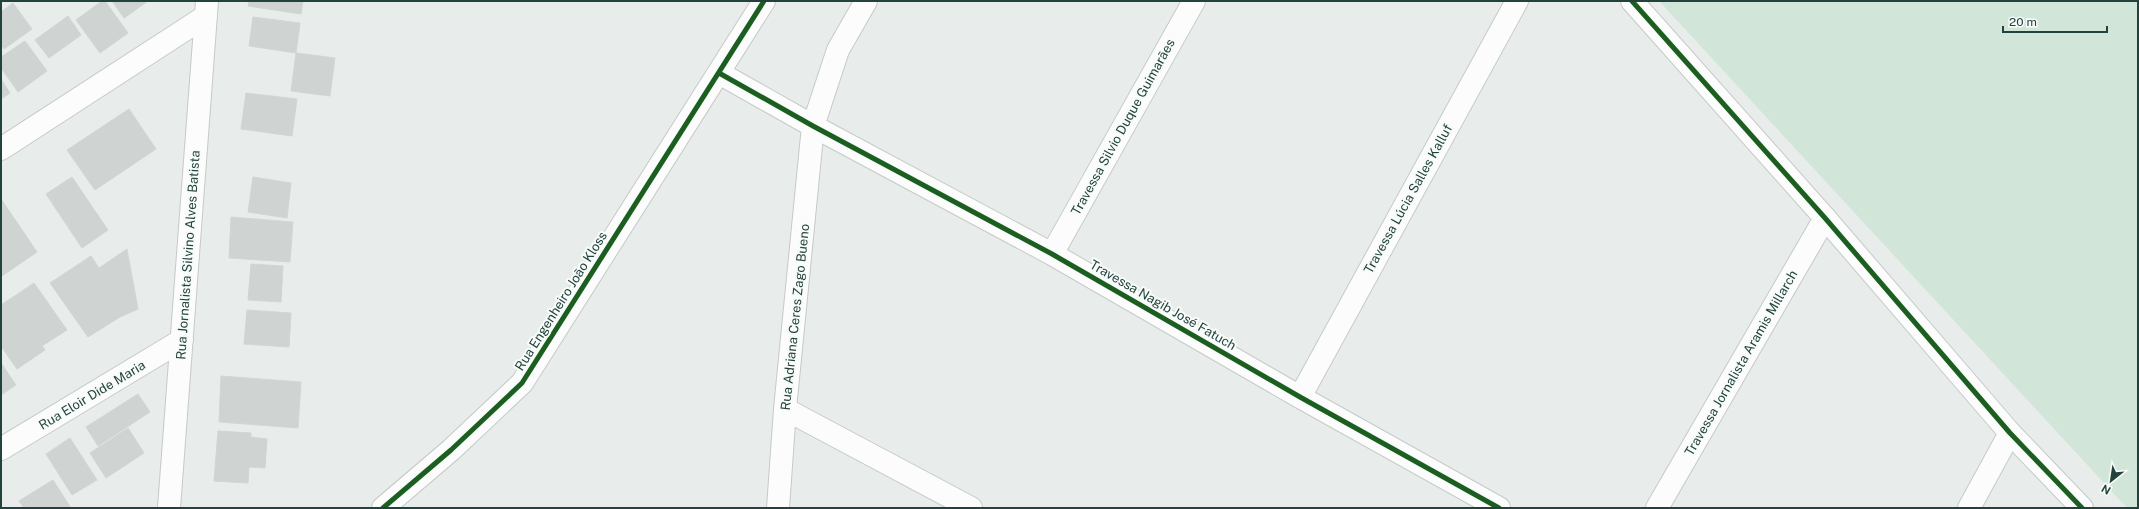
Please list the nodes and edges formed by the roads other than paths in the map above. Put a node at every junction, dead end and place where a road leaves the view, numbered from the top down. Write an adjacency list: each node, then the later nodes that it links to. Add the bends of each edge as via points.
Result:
1 (764, 1): 7 (street, Rua Engenheiro João Kloss)
2 (866, 1): 8 (street, via 838,50)
3 (1194, 1): 11 (street, Travessa Silvio Duque Guimarães)
4 (1517, 1): 13 (street, Travessa Lúcia Salles Kalluf)
5 (1632, 1): 10 (street)
6 (206, 8): 9 (street); 12 (street, Rua Jornalista Silvino Alves Batista)
7 (719, 73): 8 (street); 18 (street, Rua Engenheiro João Kloss, via 522,383 451,450)
8 (813, 126): 11 (street, Travessa Nagib José Fatuch); 14 (street, Rua Adriana Ceres Zago Bueno)
9 (1, 149)
10 (1825, 218): 15 (street); 22 (street, Travessa Jornalista Aramis Millarch)
11 (1052, 254): 13 (street, Travessa Nagib José Fatuch)
12 (182, 340): 16 (street, Rua Eloir Dide Maria); 17 (street, Rua Jornalista Silvino Alves Batista)
13 (1300, 397): 21 (street, Travessa Nagib José Fatuch)
14 (785, 409): 19 (street, Rua Adriana Ceres Zago Bueno); 20 (street)
15 (2010, 433): 23 (street); 24 (street)
16 (1, 449)
17 (169, 508)
18 (383, 508)
19 (778, 508)
20 (971, 508)
21 (1499, 508)
22 (1657, 508)
23 (1969, 508)
24 (2082, 508)

